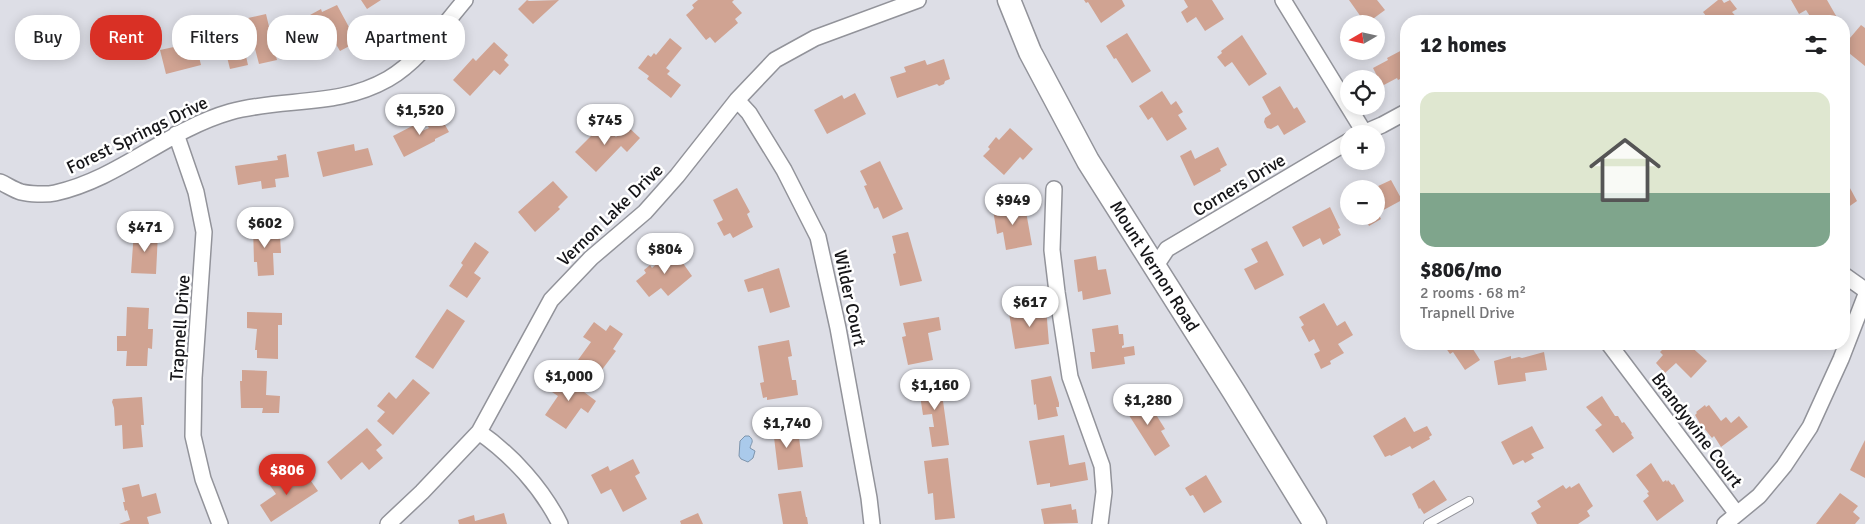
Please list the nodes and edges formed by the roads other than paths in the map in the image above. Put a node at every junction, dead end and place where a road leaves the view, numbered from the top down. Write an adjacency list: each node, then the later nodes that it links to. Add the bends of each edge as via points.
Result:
1 (465, 0): 9 (street, Forest Springs Drive, via 410,62 390,78 370,88 346,96 230,112)
2 (918, 0): 5 (street, Vernon Lake Drive, via 815,38 775,60)
3 (1009, 0): 13 (main road, Mount Vernon Road, via 1030,52 1088,162)
4 (1282, 0): 7 (street)
5 (737, 100): 20 (street, Vernon Lake Drive, via 644,212 591,258 551,300); 26 (street, Wilder Court, via 749,113 784,170 818,237 838,328)
6 (1400, 115): 8 (street)
7 (1358, 125)
8 (1382, 125)
9 (176, 134): 11 (street, Forest Springs Drive, via 102,177 78,187 52,194 21,192); 23 (street, Trapnell Drive, via 196,192 204,232 193,436 202,479)
10 (1340, 146): 13 (street, Corners Drive, via 1167,249)
11 (0, 182)
12 (1054, 189): 27 (street, via 1052,250 1056,285 1070,376 1102,466 1104,492)
13 (1155, 268): 28 (main road, Mount Vernon Road)
14 (1850, 280): 15 (street)
15 (1865, 290)
16 (1865, 297): 17 (street)
17 (1850, 336)
18 (1614, 350): 22 (street, Brandywine Court)
19 (1844, 350): 22 (street, via 1810,427 1759,496)
20 (479, 432): 24 (street, Vernon Lake Drive); 25 (street, via 494,442 534,484)
21 (1469, 501): 29 (lane)
22 (1737, 514): 30 (street)
23 (220, 524)
24 (388, 524)
25 (560, 524)
26 (872, 524)
27 (1100, 524)
28 (1315, 524)
29 (1428, 524)
30 (1725, 524)

